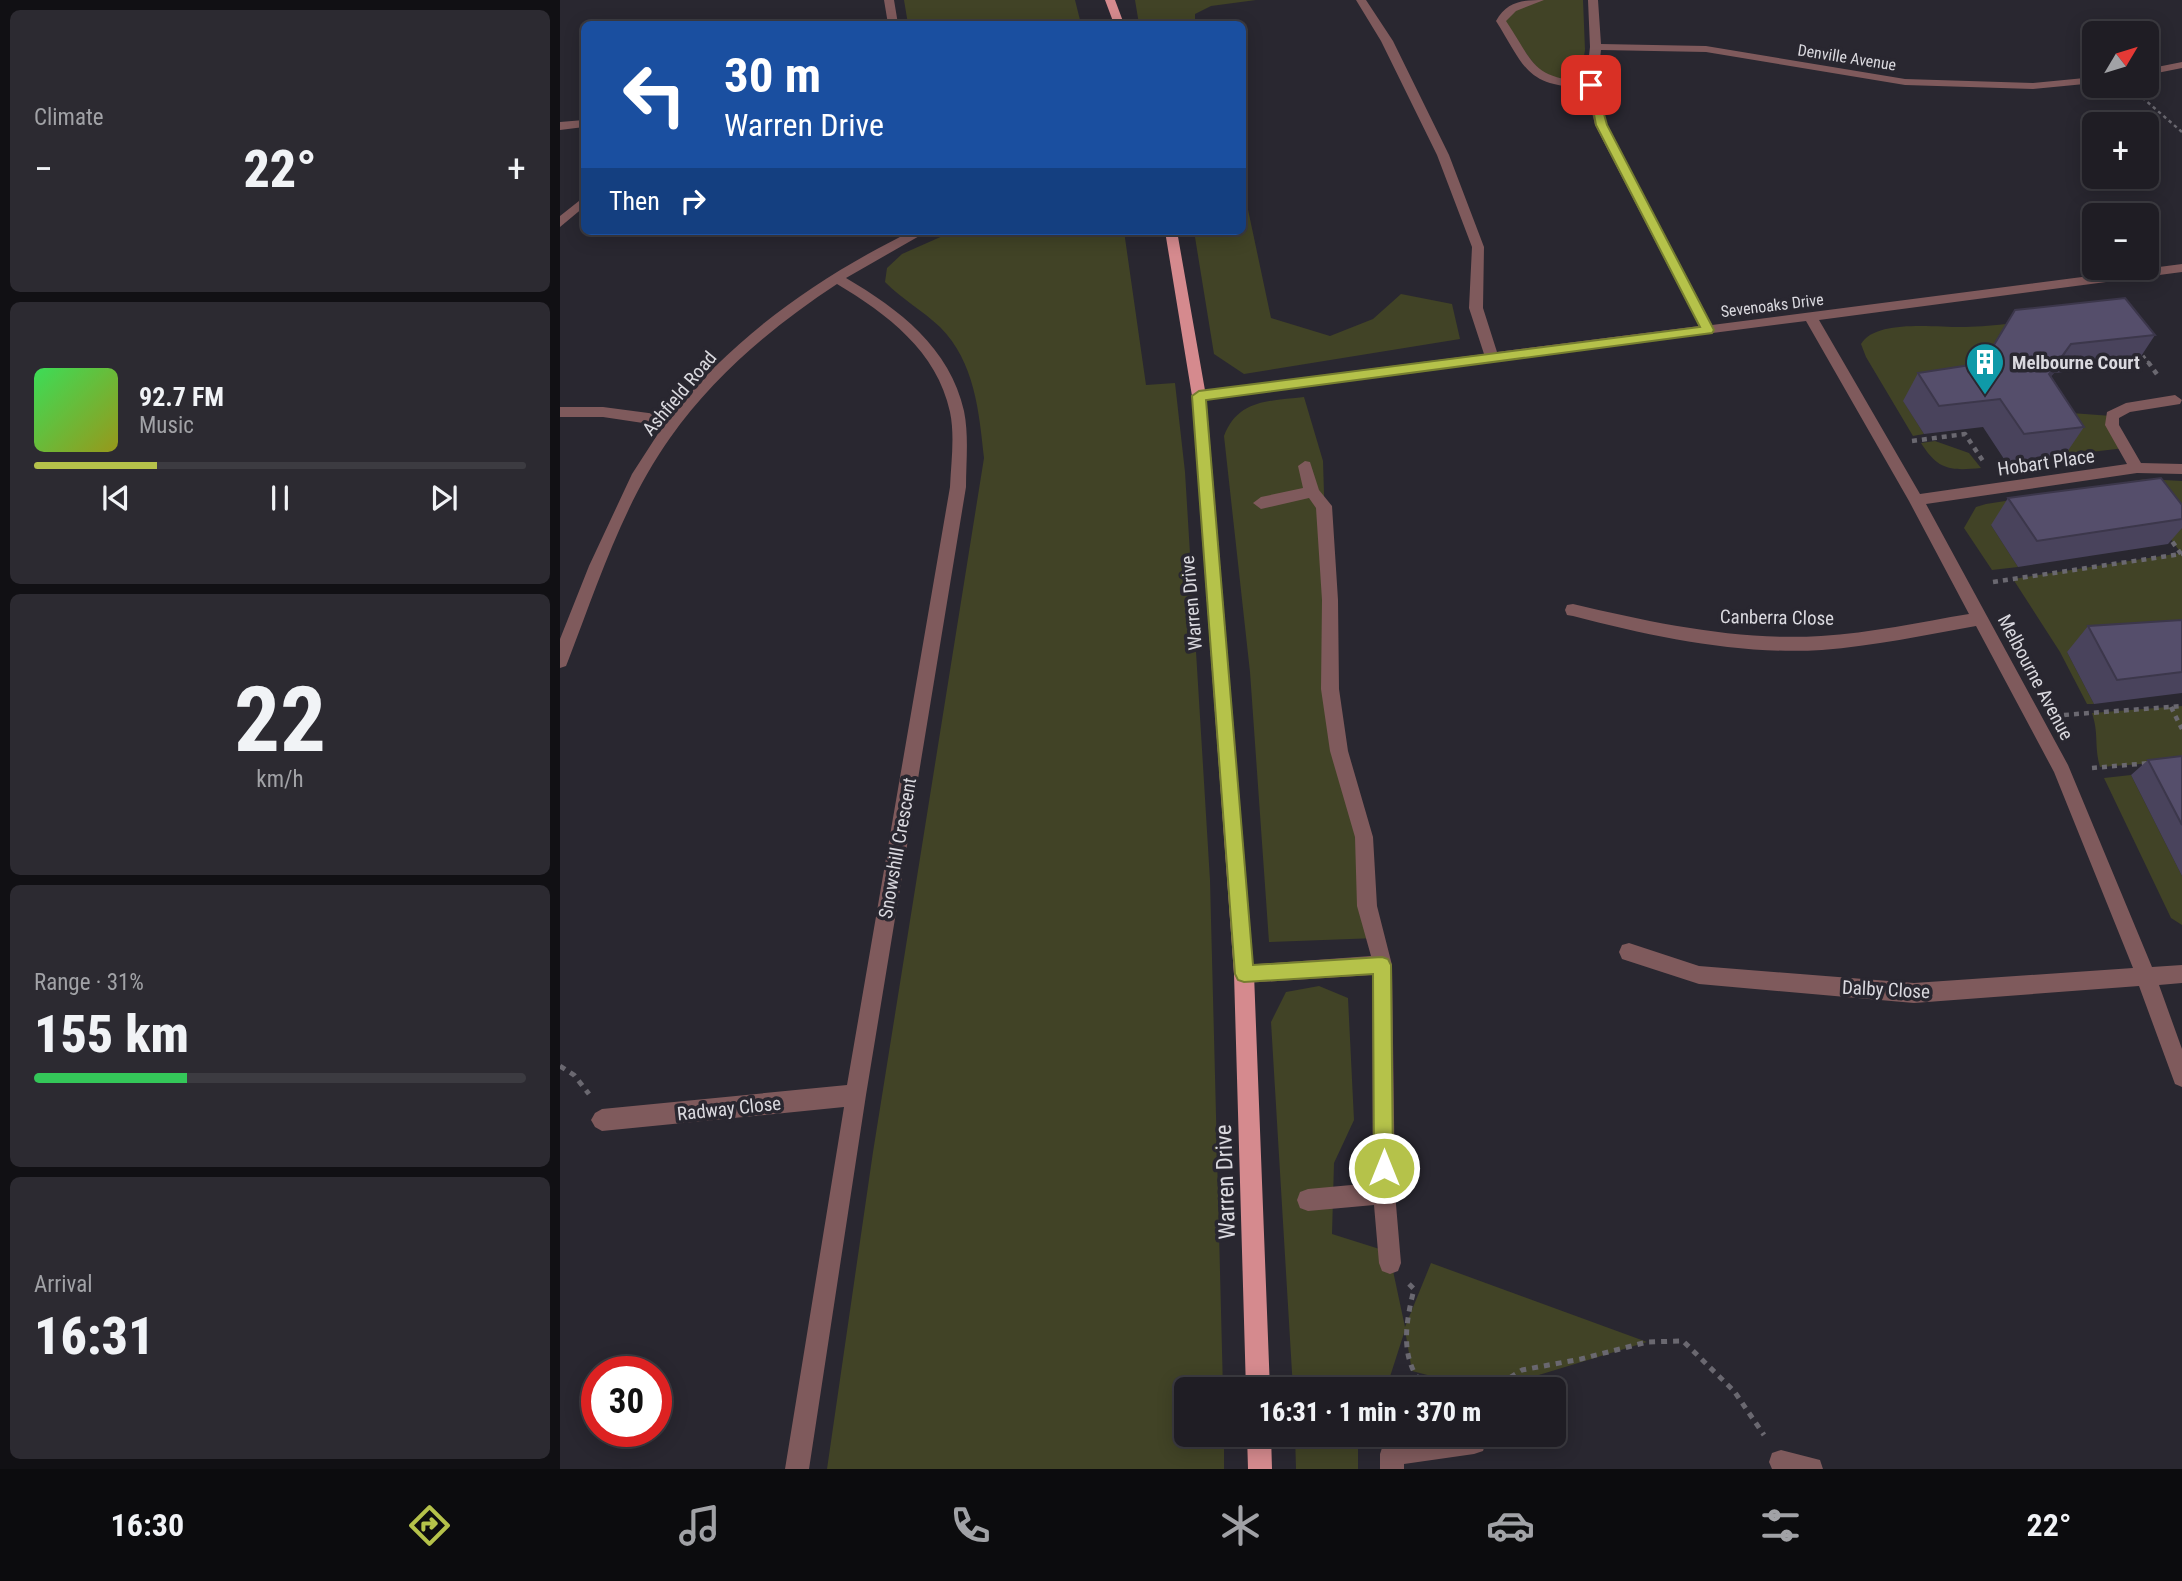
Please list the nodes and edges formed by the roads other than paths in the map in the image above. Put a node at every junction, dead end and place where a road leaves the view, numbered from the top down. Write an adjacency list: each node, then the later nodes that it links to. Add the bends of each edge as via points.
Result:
1 (889, 0): 6 (street)
2 (1110, 0): 7 (main road)
3 (1362, 0): 23 (street, via 1443,155 1478,247 1476,308)
4 (1539, 0): 12 (street, via 1505,12 1501,22 1518,50 1548,82)
5 (1593, 0): 8 (street)
6 (892, 21)
7 (1118, 21)
8 (1596, 47): 11 (street, Denville Avenue, via 1706,49 1905,82 2033,86); 12 (street)
9 (2182, 65): 10 (street)
10 (2160, 69)
11 (2082, 81)
12 (1591, 85): 22 (street, via 1601,125)
13 (581, 124): 14 (street)
14 (560, 126)
15 (581, 204): 16 (street)
16 (560, 223)
17 (914, 235): 20 (street, Ashfield Road)
18 (1172, 235): 25 (main road, Warren Drive)
19 (2182, 268): 21 (street, Sevenoaks Drive)
20 (835, 277): 28 (street, Ashfield Road, via 755,337); 44 (street, Snowshill Crescent, via 874,300 921,338 948,384 957,414 958,487)
21 (1811, 318): 22 (street, Sevenoaks Drive); 33 (street, Melbourne Avenue)
22 (1708, 330): 23 (street, Sevenoaks Drive)
23 (1492, 358): 25 (street, Sevenoaks Drive)
24 (2165, 385): 26 (street)
25 (1199, 396): 40 (main road, Warren Drive)
26 (2179, 404): 30 (street, via 2138,404 2112,416 2112,425)
27 (560, 412): 28 (street, via 603,412)
28 (675, 422): 37 (street, Ashfield Road, via 640,472)
29 (1306, 466): 32 (street)
30 (2137, 468): 31 (street, Hobart Place); 33 (street, Hobart Place)
31 (2182, 469)
32 (1311, 492): 34 (street); 39 (street, via 1324,506 1330,689 1339,751 1364,837 1367,906)
33 (1916, 500): 36 (street, Melbourne Avenue)
34 (1261, 503)
35 (1573, 610): 36 (street, Canberra Close, via 1638,626 1748,641 1821,643)
36 (1981, 619): 42 (street, Melbourne Avenue, via 2062,770)
37 (560, 661)
38 (1629, 952): 42 (street, Dalby Close, via 1699,975 1914,993)
39 (1382, 965): 40 (street); 46 (street)
40 (1244, 974): 49 (main road, Warren Drive)
41 (2182, 974): 42 (street, Dalby Close)
42 (2146, 977): 43 (street, Melbourne Avenue)
43 (2182, 1077)
44 (856, 1095): 45 (street, Radway Close); 53 (street, Snowshill Crescent)
45 (602, 1120)
46 (1384, 1193): 47 (street); 48 (street)
47 (1308, 1200)
48 (1390, 1263)
49 (1258, 1377)
50 (1259, 1447): 54 (main road)
51 (1440, 1447): 55 (street, via 1392,1454)
52 (1781, 1462): 56 (street)
53 (797, 1469)
54 (1260, 1469)
55 (1392, 1469)
56 (1811, 1469)

